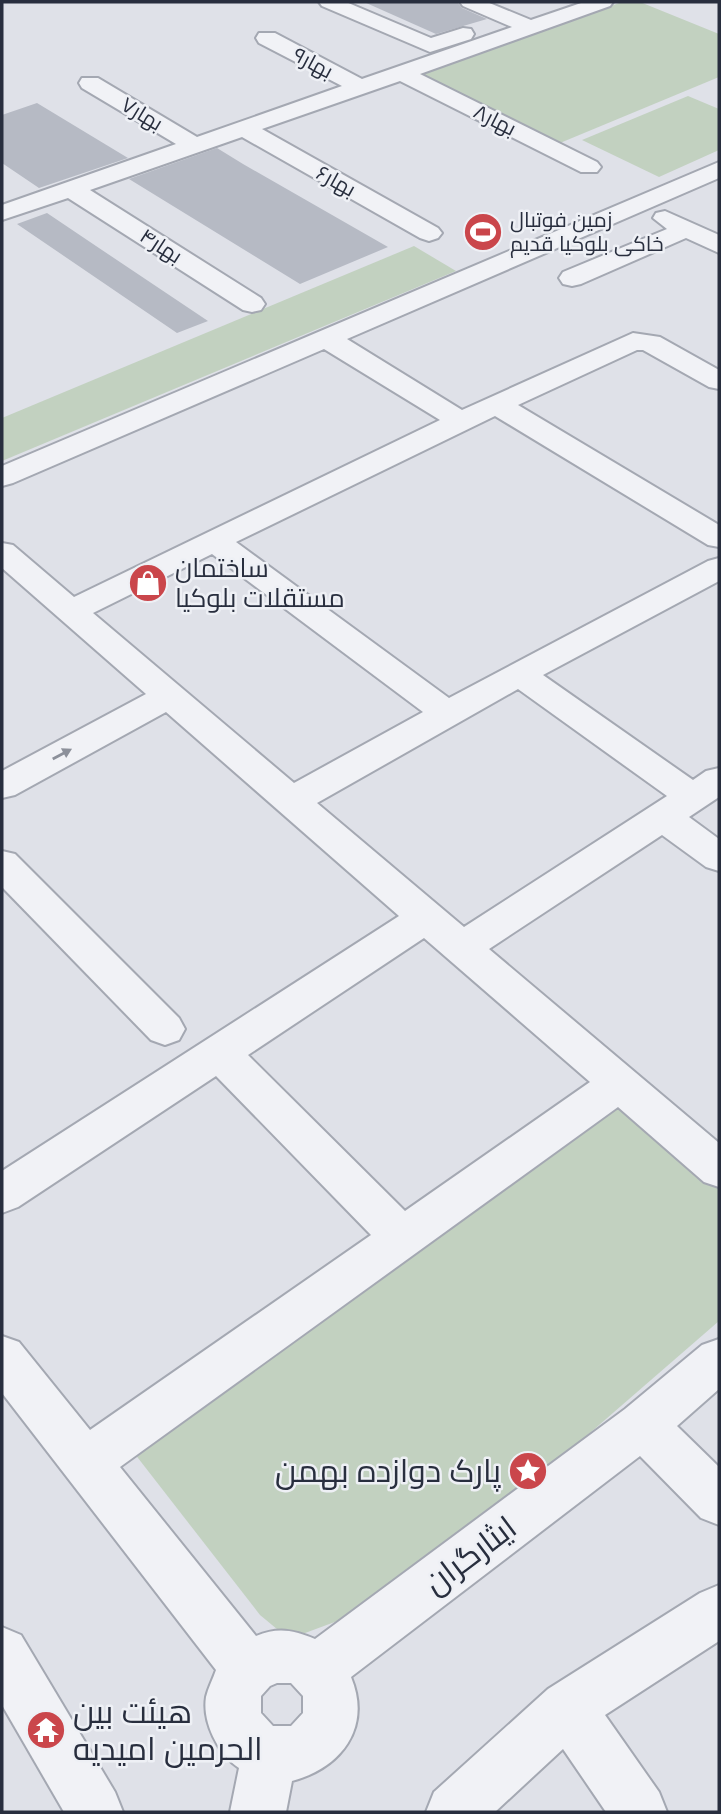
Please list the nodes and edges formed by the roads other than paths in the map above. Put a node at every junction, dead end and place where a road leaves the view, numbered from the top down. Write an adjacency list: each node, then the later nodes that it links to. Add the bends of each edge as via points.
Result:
1 (329, 2): 4 (street, via 430,46)
2 (470, 2): 5 (street)
3 (603, 2): 5 (street)
4 (488, 25)
5 (530, 27): 7 (street)
6 (267, 38): 9 (street, بهار۹)
7 (401, 73): 9 (street); 12 (street, بهار۸)
8 (90, 83): 11 (street, بهار۷)
9 (359, 88): 10 (street)
10 (243, 128): 11 (street); 18 (street, بهار۶)
11 (195, 145): 14 (street)
12 (589, 167)
13 (719, 169): 15 (street)
14 (71, 189): 16 (street); 21 (street, بهار۴)
15 (638, 204): 17 (street); 20 (street)
16 (3, 212)
17 (687, 229): 19 (street); 20 (street, via 577,281)
18 (429, 233)
19 (719, 245)
20 (526, 252): 22 (street)
21 (252, 304)
22 (326, 338): 25 (street); 26 (street)
23 (719, 380): 24 (street, via 641,340)
24 (497, 405): 25 (street); 27 (street)
25 (461, 421): 28 (street)
26 (2, 477)
27 (719, 538)
28 (214, 541): 31 (street); 34 (street)
29 (2, 552): 31 (street)
30 (715, 575): 32 (street)
31 (70, 611): 33 (street)
32 (519, 674): 34 (street); 36 (street)
33 (169, 696): 35 (street, one-way to 33); 37 (street)
34 (448, 713): 37 (street)
35 (2, 786)
36 (692, 798): 38 (street); 41 (street)
37 (291, 801): 40 (street)
38 (719, 858)
39 (2, 864): 42 (street)
40 (427, 917): 41 (street); 43 (street)
41 (462, 947): 44 (street)
42 (164, 1029)
43 (219, 1052): 46 (street); 47 (street)
44 (620, 1083): 45 (street); 47 (street)
45 (719, 1168)
46 (2, 1194)
47 (403, 1238): 51 (street)
48 (2, 1357): 51 (street)
49 (719, 1360): 50 (street, ایثارگران)
50 (642, 1425): 52 (street); 56 (street, ایثارگران)
51 (86, 1462): 55 (street)
52 (719, 1501)
53 (719, 1611): 57 (street)
54 (2, 1654): 59 (street)
55 (249, 1669): 56 (street, via 276,1655 291,1655); 58 (street, via 240,1681 233,1710 237,1725 255,1747)
56 (318, 1670): 58 (street, via 331,1703 324,1729 305,1749)
57 (567, 1708): 61 (street); 62 (street)
58 (269, 1754): 60 (street)
59 (95, 1812)
60 (258, 1812)
61 (454, 1812)
62 (639, 1812)

